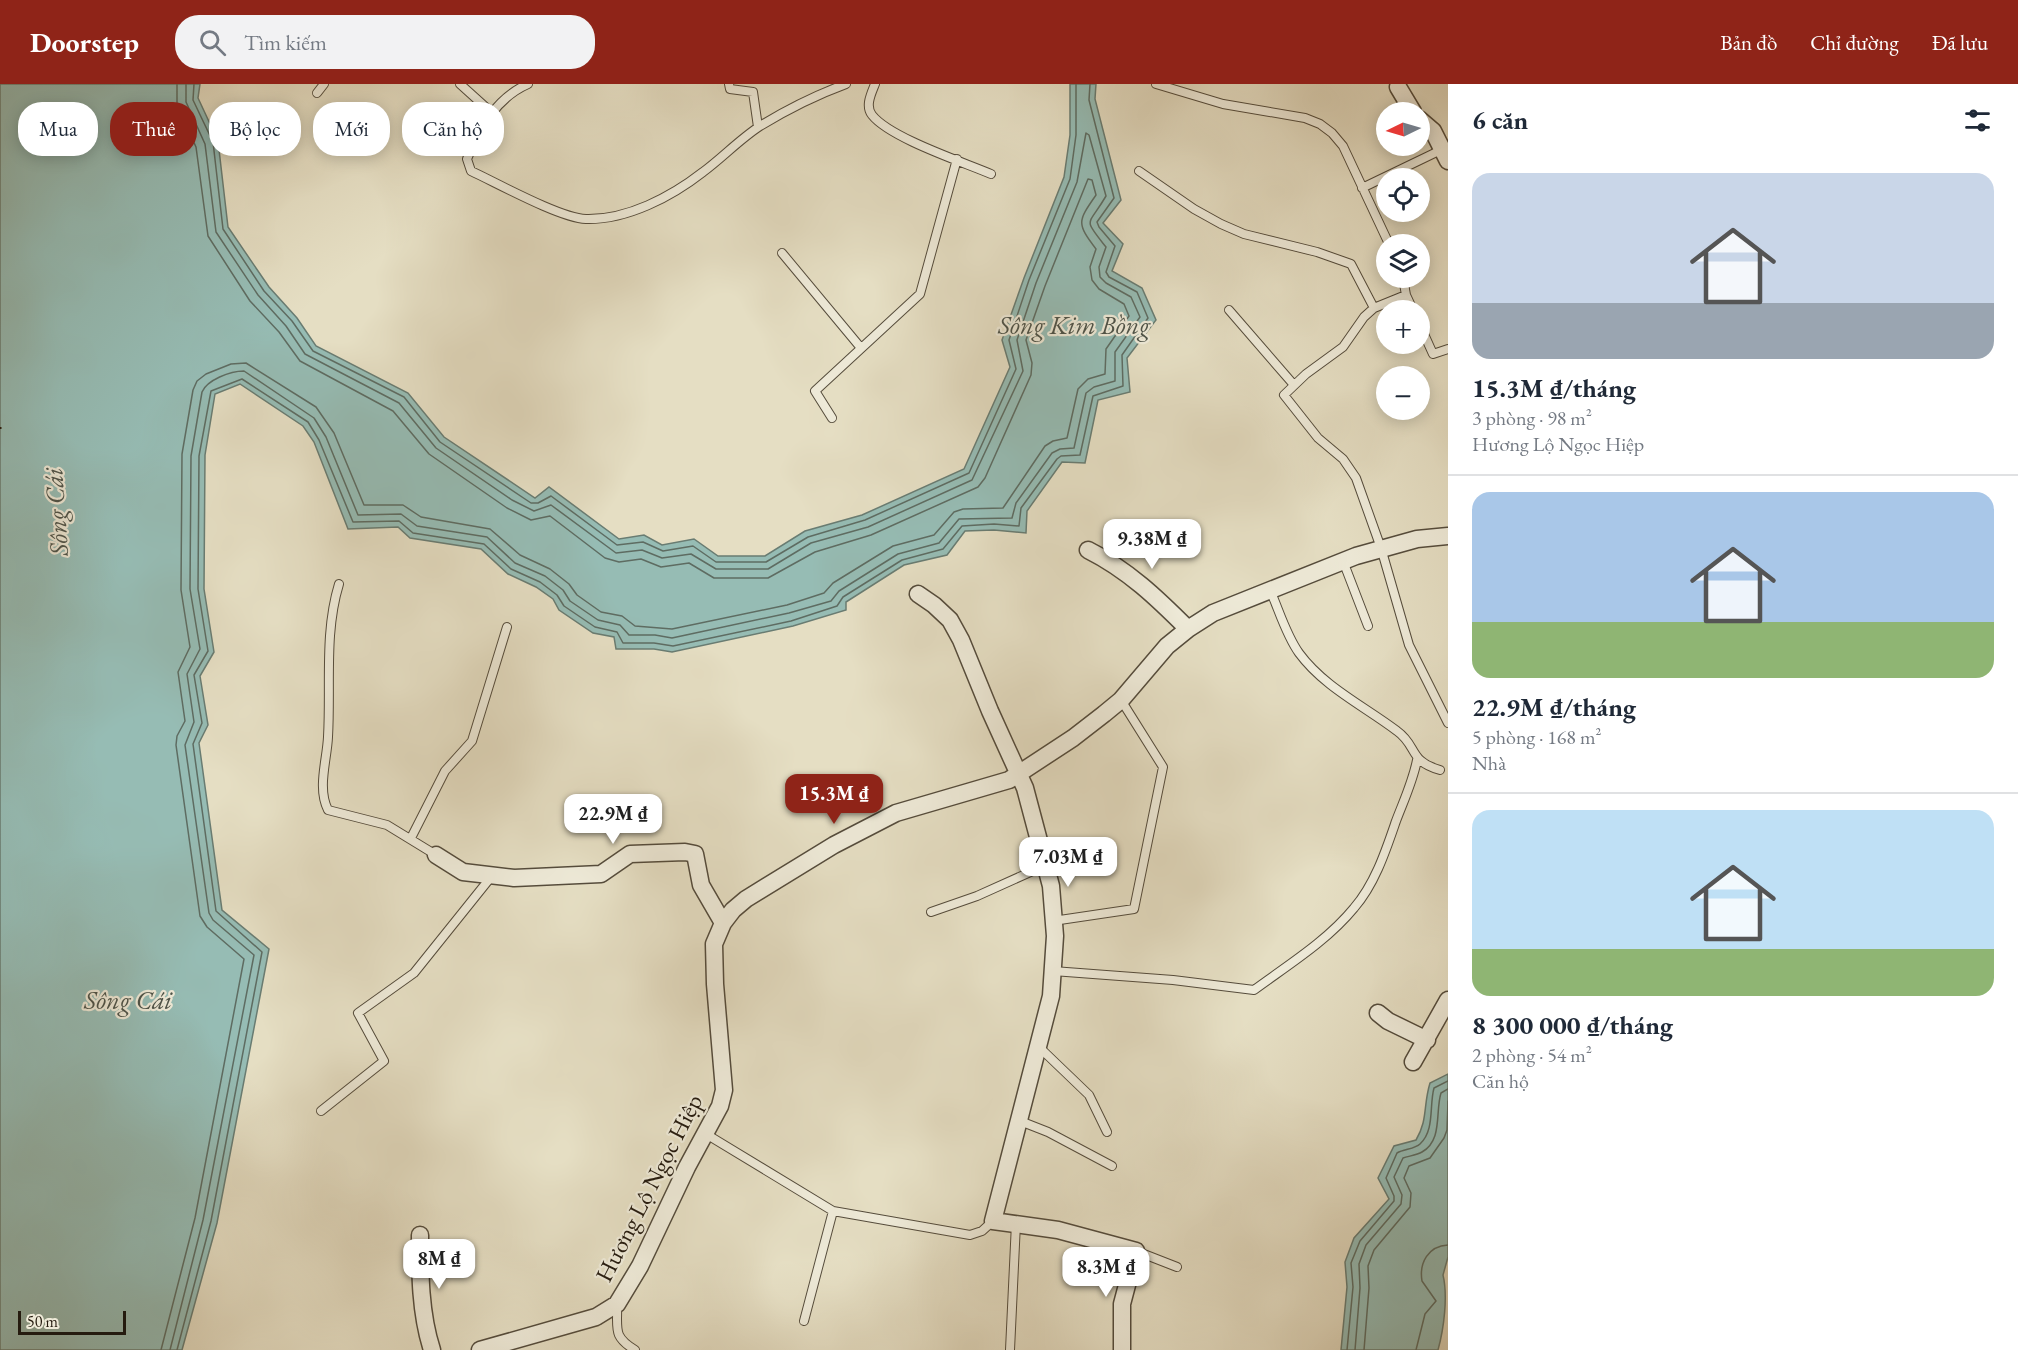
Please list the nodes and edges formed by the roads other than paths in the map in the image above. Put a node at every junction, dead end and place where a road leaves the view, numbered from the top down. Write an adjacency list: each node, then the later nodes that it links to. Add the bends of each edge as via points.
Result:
1 (324, 84): 9 (lane)
2 (460, 84): 10 (lane)
3 (528, 84): 11 (lane)
4 (729, 84): 13 (lane, via 730,89 753,92)
5 (846, 84): 13 (lane, via 810,98)
6 (874, 84): 17 (lane, via 868,105 872,115 895,133)
7 (1155, 84): 20 (lane, via 1223,104 1320,124 1343,146)
8 (1398, 87): 12 (street)
9 (317, 93)
10 (480, 102)
11 (502, 102)
12 (1407, 102)
13 (758, 127): 16 (lane, via 682,188 638,209 608,217 584,219 552,208 471,171)
14 (1430, 128): 15 (street)
15 (1445, 155): 20 (lane)
16 (469, 156)
17 (957, 159): 19 (lane); 29 (lane, via 920,294)
18 (1139, 171): 26 (lane, via 1221,224 1351,264)
19 (991, 174)
20 (1362, 188): 21 (lane)
21 (1384, 234)
22 (782, 253): 29 (lane)
23 (1404, 288): 24 (lane)
24 (1406, 295): 25 (lane); 26 (lane)
25 (1408, 300)
26 (1374, 308): 31 (lane, via 1343,347)
27 (1229, 310): 31 (lane)
28 (1430, 347): 30 (lane, via 1433,354)
29 (861, 348): 32 (lane, via 815,391)
30 (1448, 349)
31 (1294, 385): 34 (lane, via 1284,395 1317,438 1343,459 1356,478)
32 (832, 418)
33 (1448, 536): 34 (street, Hương Lộ Ngọc Hiệp)
34 (1381, 548): 36 (street, Hương Lộ Ngọc Hiệp); 44 (lane, via 1409,645)
35 (1088, 550): 42 (street, via 1135,578)
36 (1343, 561): 38 (street, Hương Lộ Ngọc Hiệp); 40 (lane)
37 (339, 584): 48 (lane, via 332,609 322,799 328,810 387,825)
38 (1269, 589): 42 (street, Hương Lộ Ngọc Hiệp, via 1213,613); 45 (lane, via 1292,642 1309,665 1373,716 1399,731)
39 (918, 594): 47 (street, via 950,620)
40 (1368, 626)
41 (507, 627): 48 (lane, via 472,741 445,771)
42 (1188, 629): 43 (street, Hương Lộ Ngọc Hiệp, via 1167,646)
43 (1120, 700): 47 (street, Hương Lộ Ngọc Hiệp); 53 (lane, via 1163,767 1134,909)
44 (1448, 723)
45 (1417, 760): 46 (lane); 55 (lane, via 1414,777 1371,882 1354,908 1317,944 1254,990)
46 (1440, 770)
47 (1020, 774): 50 (street); 54 (street, Hương Lộ Ngọc Hiệp, via 994,786 896,813 854,834 746,899)
48 (411, 838): 49 (lane)
49 (436, 855): 51 (street, via 463,872)
50 (1046, 866): 52 (lane); 53 (street)
51 (491, 877): 54 (street, via 600,874 630,854 685,852 695,854 702,885); 61 (lane, via 414,973 358,1013 384,1061)
52 (931, 912)
53 (1053, 921): 55 (street)
54 (723, 923): 64 (street, Hương Lộ Ngọc Hiệp, via 714,944 714,964 724,1089)
55 (1053, 971): 59 (street)
56 (1448, 999): 58 (street)
57 (1378, 1013): 58 (street)
58 (1427, 1040): 60 (street)
59 (1039, 1047): 62 (street); 63 (lane, via 1089,1095)
60 (1413, 1062)
61 (321, 1111)
62 (1020, 1121): 65 (lane); 67 (street)
63 (1107, 1132)
64 (706, 1134): 66 (lane); 72 (street, Hương Lộ Ngọc Hiệp)
65 (1112, 1166)
66 (833, 1212): 67 (lane, via 970,1235); 73 (lane)
67 (993, 1221): 68 (street)
68 (1016, 1223): 70 (street); 77 (lane)
69 (420, 1235): 74 (street, via 420,1278)
70 (1136, 1251): 71 (lane); 78 (street, via 1122,1304)
71 (1177, 1267)
72 (617, 1304): 75 (street, Hương Lộ Ngọc Hiệp, via 596,1317); 76 (lane, via 618,1334 622,1342)
73 (804, 1321)
74 (432, 1350)
75 (480, 1350)
76 (635, 1350)
77 (1010, 1350)
78 (1122, 1350)

